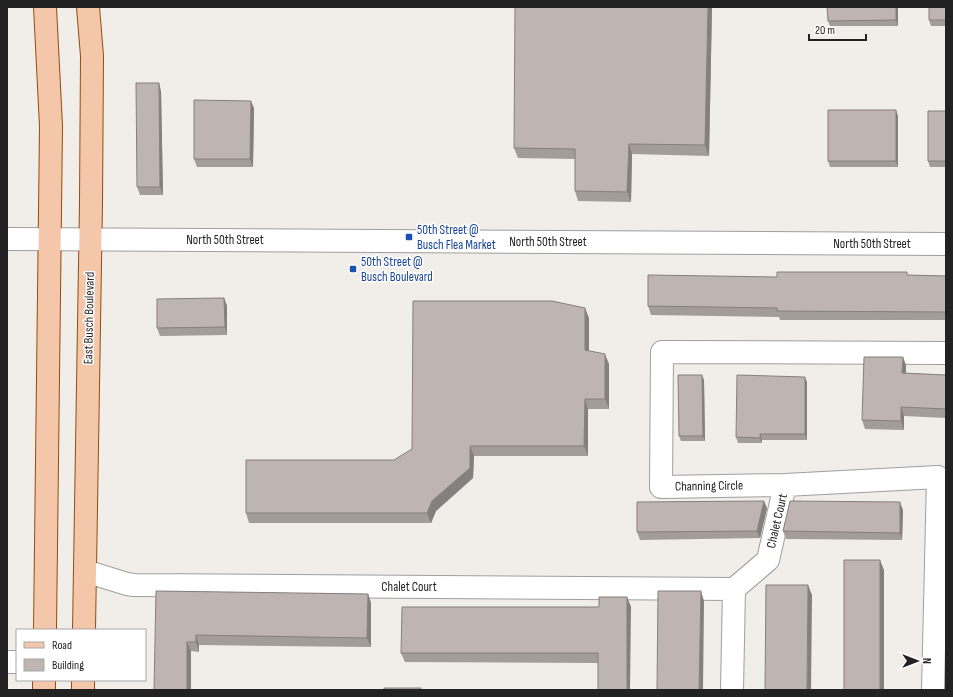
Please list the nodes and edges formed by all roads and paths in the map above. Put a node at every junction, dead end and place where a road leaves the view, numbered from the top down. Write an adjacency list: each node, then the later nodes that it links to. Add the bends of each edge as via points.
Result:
1 (46, 7): 4 (main road, via 52,126)
2 (88, 7): 5 (main road, East Busch Boulevard, via 92,56)
3 (7, 239): 4 (street, North 50th Street)
4 (50, 239): 5 (street, North 50th Street); 11 (main road)
5 (91, 239): 6 (street, North 50th Street); 9 (main road, East Busch Boulevard)
6 (946, 244)
7 (946, 353): 8 (street, Channing Circle, via 662,352 661,487)
8 (785, 485): 10 (street, Chalet Court, via 768,560); 14 (street, Channing Circle, via 938,477)
9 (85, 571): 10 (street, Chalet Court, via 127,584 143,585); 12 (main road, East Busch Boulevard)
10 (734, 590): 13 (street)
11 (45, 629)
12 (84, 629)
13 (732, 690)
14 (933, 690)

